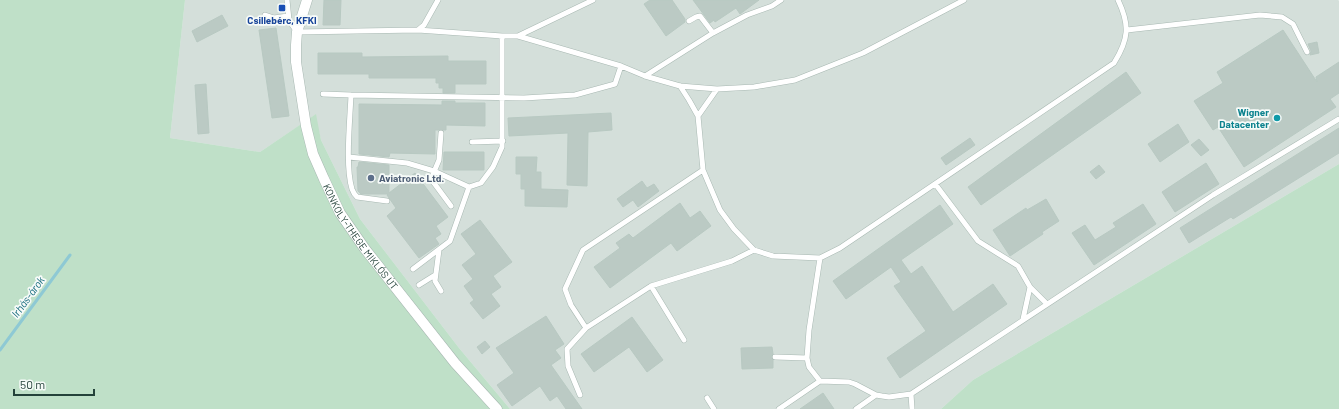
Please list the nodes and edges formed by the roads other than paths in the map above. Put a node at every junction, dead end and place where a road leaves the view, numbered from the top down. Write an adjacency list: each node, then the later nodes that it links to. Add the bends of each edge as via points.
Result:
1 (287, 0): 10 (lane)
2 (307, 0): 14 (street, KONKOLY-THEGE MIKLÓS ÚT)
3 (438, 0): 12 (lane, via 424,25)
4 (592, 0): 17 (lane)
5 (781, 0): 15 (lane)
6 (964, 0): 8 (lane)
7 (1118, 0): 13 (lane, via 1124,13)
8 (952, 3): 22 (lane, via 863,53 795,80 754,87)
9 (265, 15): 10 (lane, via 274,18)
10 (288, 16): 14 (lane)
11 (689, 21): 15 (lane, via 700,16)
12 (418, 30): 14 (lane); 16 (lane)
13 (1127, 30): 18 (lane, via 1260,15 1282,17 1293,24); 34 (lane, via 1122,50 1114,63)
14 (297, 32): 58 (street, KONKOLY-THEGE MIKLÓS ÚT, via 296,62 306,126 316,160 340,213 379,268 455,363)
15 (713, 33): 20 (lane)
16 (502, 36): 17 (lane); 25 (lane)
17 (518, 36): 19 (lane)
18 (1307, 52)
19 (621, 66): 20 (lane); 25 (lane, via 614,84 575,95)
20 (645, 76): 21 (lane)
21 (680, 86): 22 (lane); 26 (lane)
22 (717, 89): 26 (lane)
23 (323, 94): 24 (lane)
24 (351, 95): 25 (lane); 31 (lane)
25 (503, 97): 29 (lane)
26 (698, 116): 32 (lane)
27 (1339, 119): 47 (lane, via 1213,196)
28 (441, 133): 33 (lane, via 440,160)
29 (502, 141): 30 (lane); 35 (lane, via 493,167 481,183)
30 (472, 142)
31 (349, 157): 33 (lane, via 407,162); 36 (lane, via 352,190 357,197)
32 (704, 170): 39 (lane, via 720,210); 49 (lane, via 583,250 565,289 571,305)
33 (434, 171): 35 (lane); 37 (lane, via 430,179)
34 (936, 185): 40 (lane, via 840,248); 45 (lane, via 978,241 1018,266)
35 (469, 187): 38 (lane, via 450,241)
36 (387, 201)
37 (451, 206)
38 (439, 250): 41 (lane); 42 (lane)
39 (754, 250): 40 (lane, via 773,256); 44 (lane, via 732,261)
40 (820, 258): 52 (lane, via 809,330)
41 (413, 269)
42 (435, 275): 43 (lane); 46 (lane, via 435,281)
43 (419, 285)
44 (651, 286): 49 (lane); 50 (lane)
45 (1030, 288): 47 (lane); 48 (lane)
46 (442, 290)
47 (1047, 304): 48 (lane)
48 (1023, 319): 54 (lane)
49 (586, 328): 55 (lane, via 566,348 568,366)
50 (684, 340)
51 (775, 357): 52 (lane)
52 (808, 358): 53 (lane, via 809,367)
53 (820, 381): 56 (lane, via 849,382); 60 (lane)
54 (911, 394): 56 (lane, via 889,397); 62 (lane)
55 (580, 395)
56 (876, 395): 61 (lane)
57 (707, 398): 59 (lane)
58 (497, 409)
59 (714, 409)
60 (779, 409)
61 (856, 409)
62 (912, 409)

